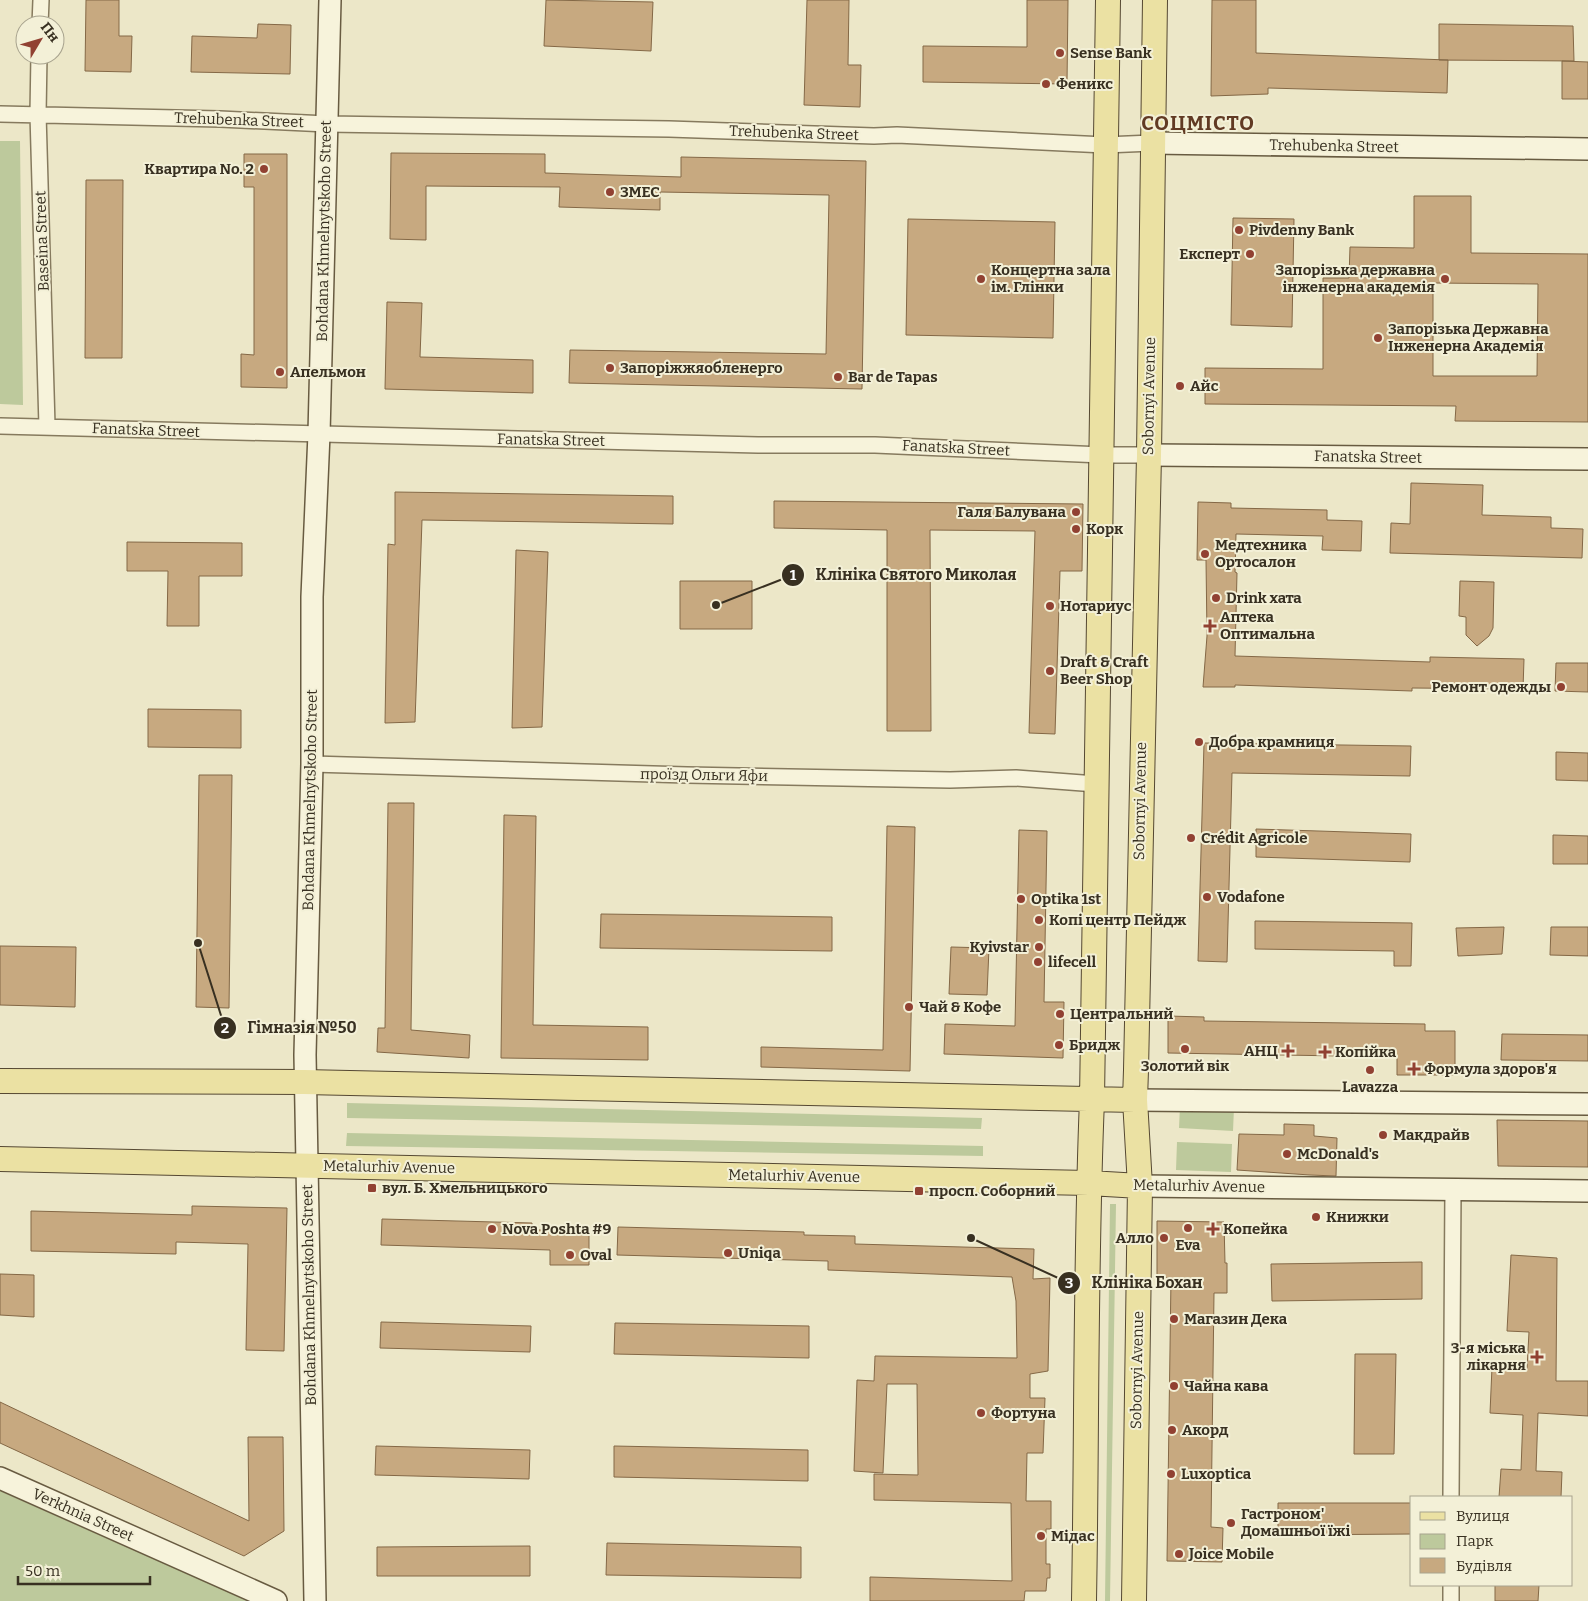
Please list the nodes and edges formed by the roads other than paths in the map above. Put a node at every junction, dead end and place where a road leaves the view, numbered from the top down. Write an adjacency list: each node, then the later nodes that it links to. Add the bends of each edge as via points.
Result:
1 (40, 0): 5 (street)
2 (330, 0): 9 (main road, Bohdana Khmelnytskoho Street)
3 (1108, 0): 11 (main road)
4 (1155, 0): 10 (main road, Sobornyi Avenue)
5 (40, 15)
6 (40, 65): 8 (street, Baseina Street)
7 (0, 114): 8 (street, Trehubenka Street)
8 (38, 114): 9 (street, Trehubenka Street); 14 (street, Baseina Street)
9 (327, 124): 11 (street, Trehubenka Street, via 897,135); 15 (main road, Bohdana Khmelnytskoho Street)
10 (1152, 144): 11 (street, Trehubenka Street); 12 (main road, Trehubenka Street); 17 (main road, Sobornyi Avenue)
11 (1104, 145): 16 (main road)
12 (1588, 149)
13 (0, 426): 14 (street, Fanatska Street)
14 (47, 426): 15 (street, Fanatska Street)
15 (319, 434): 16 (street, Fanatska Street, via 875,445); 19 (main road, Bohdana Khmelnytskoho Street, via 312,596)
16 (1102, 454): 17 (street, Fanatska Street); 20 (main road)
17 (1149, 455): 18 (main road, Fanatska Street); 24 (main road, Sobornyi Avenue)
18 (1588, 459)
19 (312, 764): 20 (street, проїзд Ольги Яфи, via 687,775 950,780 1016,778); 22 (main road, Bohdana Khmelnytskoho Street)
20 (1096, 784): 23 (main road)
21 (0, 1080): 22 (main road)
22 (304, 1082): 23 (main road); 27 (main road, Bohdana Khmelnytskoho Street)
23 (1092, 1100): 24 (main road); 28 (main road)
24 (1135, 1100): 25 (main road); 29 (main road, Sobornyi Avenue)
25 (1588, 1104)
26 (0, 1160): 27 (main road, Metalurhiv Avenue)
27 (306, 1166): 28 (main road, Metalurhiv Avenue); 36 (main road, Bohdana Khmelnytskoho Street)
28 (1088, 1183): 29 (main road, Metalurhiv Avenue); 37 (main road)
29 (1140, 1186): 30 (main road, Metalurhiv Avenue); 38 (main road, Sobornyi Avenue)
30 (1453, 1189): 31 (main road, Metalurhiv Avenue); 33 (street)
31 (1588, 1191)
32 (0, 1478): 35 (main road, Verkhnia Street)
33 (1451, 1496)
34 (1451, 1586): 39 (street)
35 (276, 1601)
36 (315, 1601)
37 (1084, 1601)
38 (1134, 1601)
39 (1450, 1601)

